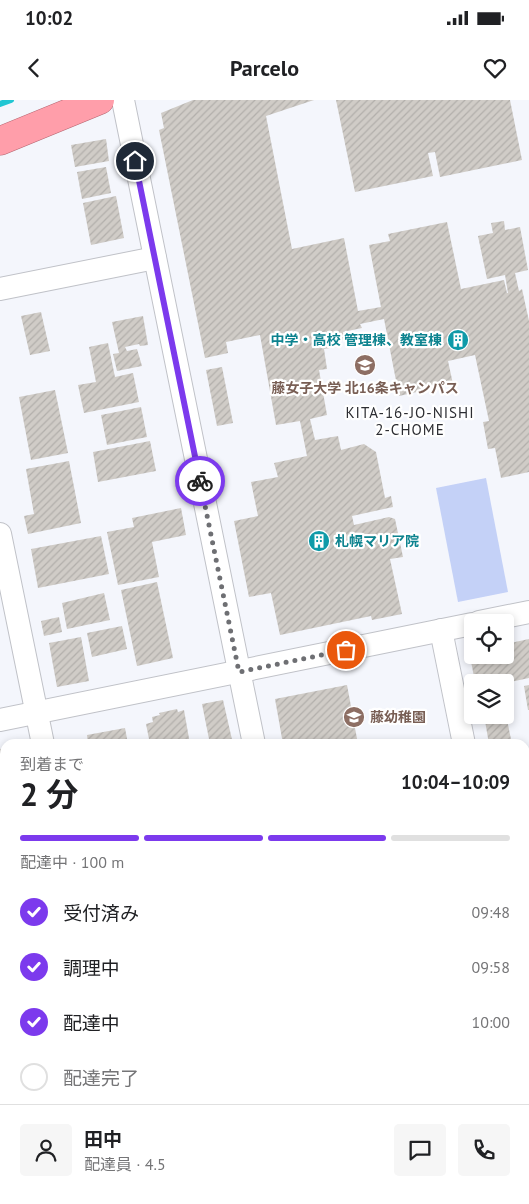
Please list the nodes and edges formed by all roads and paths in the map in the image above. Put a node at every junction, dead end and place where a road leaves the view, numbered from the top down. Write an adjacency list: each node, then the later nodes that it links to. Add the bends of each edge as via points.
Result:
1 (100, 100): 3 (highway)
2 (123, 100): 4 (street)
3 (0, 141)
4 (155, 258): 5 (street); 11 (street)
5 (0, 289)
6 (0, 534): 12 (street)
7 (529, 612): 8 (street)
8 (514, 615)
9 (464, 626): 10 (street)
10 (441, 630): 11 (street); 16 (street)
11 (239, 672): 12 (street); 15 (street)
12 (36, 713): 13 (street); 14 (street)
13 (0, 720)
14 (42, 739)
15 (253, 739)
16 (463, 739)

